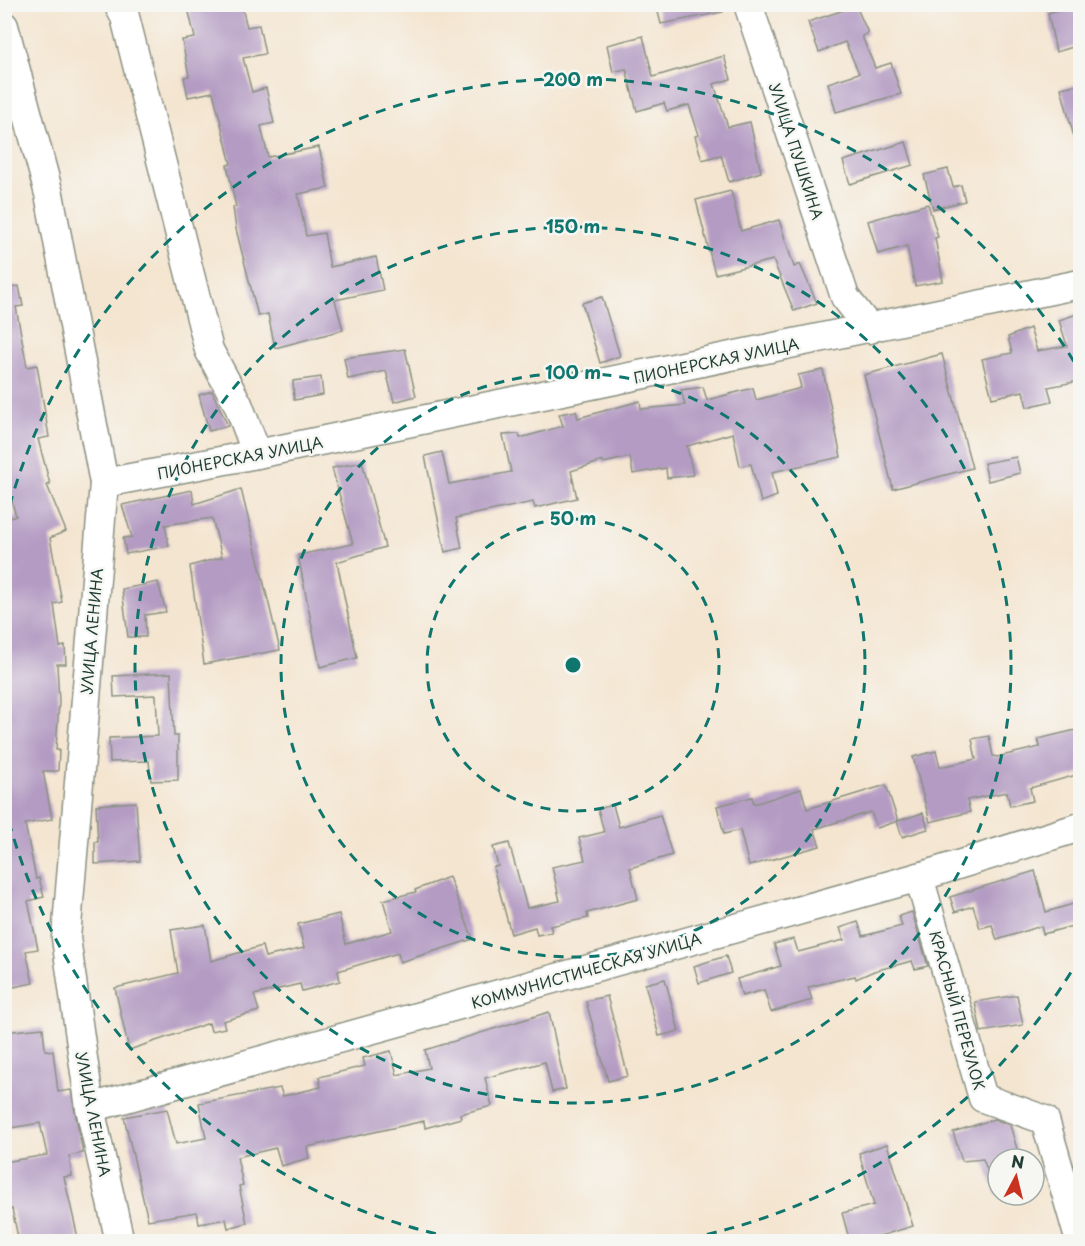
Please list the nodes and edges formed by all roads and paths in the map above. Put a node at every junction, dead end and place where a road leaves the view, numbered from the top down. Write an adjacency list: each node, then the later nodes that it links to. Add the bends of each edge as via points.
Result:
1 (117, 4): 8 (street, via 125,17 209,350 238,404)
2 (748, 4): 5 (street, УЛИЦА ПУШКИНА)
3 (4, 26): 9 (street, УЛИЦА ЛЕНИНА, via 49,194)
4 (1080, 284): 6 (street, ПИОНЕРСКАЯ УЛИЦА)
5 (845, 297): 6 (street, УЛИЦА ПУШКИНА); 7 (street)
6 (870, 329): 7 (street, ПИОНЕРСКАЯ УЛИЦА)
7 (825, 338): 8 (street, ПИОНЕРСКАЯ УЛИЦА)
8 (257, 454): 9 (street, ПИОНЕРСКАЯ УЛИЦА)
9 (104, 483): 12 (street, УЛИЦА ЛЕНИНА, via 66,938)
10 (1080, 827): 11 (street, КОММУНИСТИЧЕСКАЯ УЛИЦА)
11 (919, 877): 12 (street, КОММУНИСТИЧЕСКАЯ УЛИЦА); 14 (street, КРАСНЫЙ ПЕРЕУЛОК, via 984,1098 1045,1120)
12 (90, 1108): 13 (street, УЛИЦА ЛЕНИНА)
13 (120, 1242)
14 (1080, 1242)

